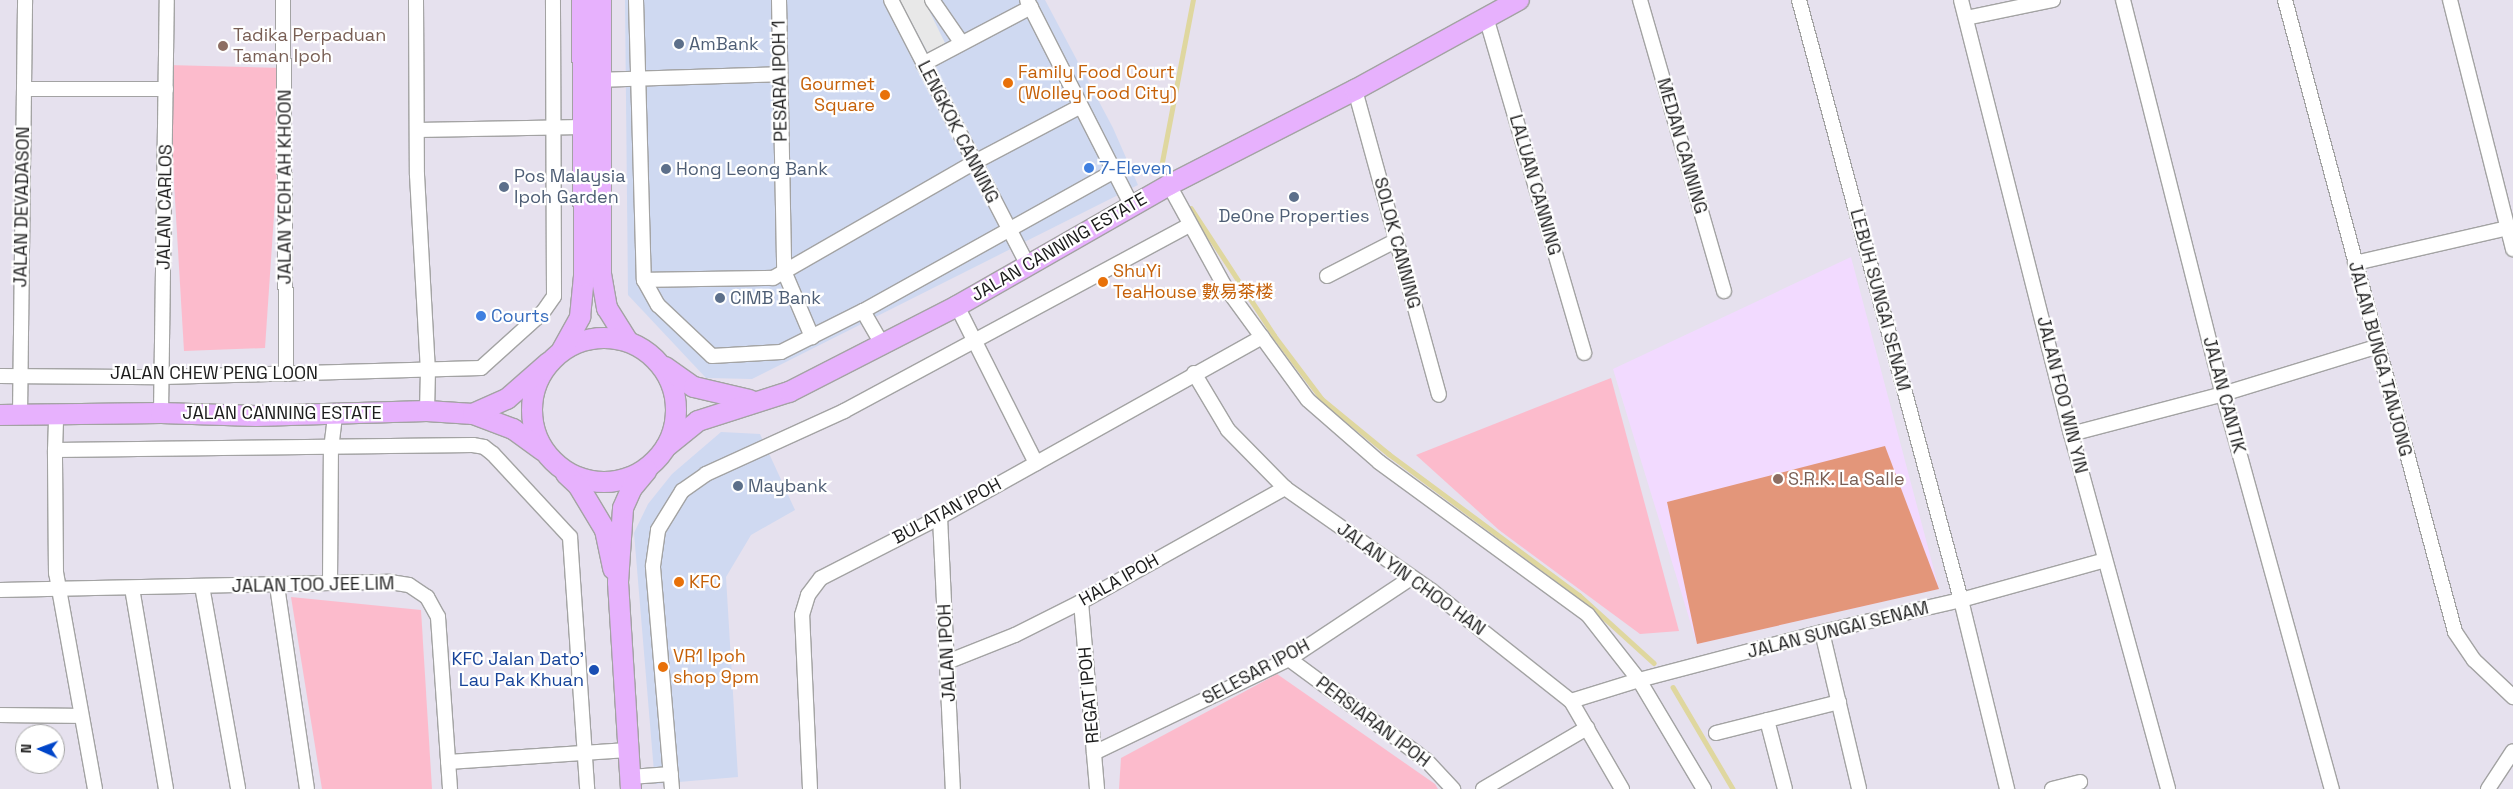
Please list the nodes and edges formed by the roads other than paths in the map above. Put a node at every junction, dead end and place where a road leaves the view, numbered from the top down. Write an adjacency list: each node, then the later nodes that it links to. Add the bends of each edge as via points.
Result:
1 (25, 0): 28 (street, JALAN DEVADASON)
2 (167, 0): 29 (street, JALAN CARLOS)
3 (284, 0): 63 (street, JALAN YEOH AH KHOON)
4 (416, 0): 34 (street)
5 (553, 0): 33 (street, JALAN CHEW PENG LOON)
6 (582, 0): 32 (street)
7 (601, 0): 27 (street)
8 (636, 0): 26 (street)
9 (779, 0): 25 (street, PESARA IPOH 1)
10 (891, 0): 24 (street, LENGKOK CANNING)
11 (932, 0): 23 (street)
12 (1519, 0): 21 (street, JALAN CANNING ESTATE)
13 (1640, 0): 49 (street, MEDAN CANNING)
14 (1799, 0): 94 (street, LEBUH SUNGAI SENAM)
15 (1961, 0): 22 (street, JALAN FOO WIN YIN)
16 (2053, 0): 22 (street)
17 (2123, 0): 67 (street, JALAN CANTIK)
18 (2285, 0): 44 (street, JALAN BUNGA TANJONG)
19 (2450, 0): 40 (street)
20 (1029, 4): 23 (street); 31 (street)
21 (1486, 17): 30 (street, JALAN CANNING ESTATE); 58 (street, LALUAN CANNING)
22 (1966, 18): 77 (street, JALAN FOO WIN YIN)
23 (961, 42): 24 (street)
24 (922, 64): 35 (street, LENGKOK CANNING)
25 (780, 74): 26 (street); 46 (street, PESARA IPOH 1)
26 (637, 78): 27 (street); 48 (street)
27 (602, 80): 32 (street, via 594,80 587,88); 55 (street, via 601,274 607,308)
28 (24, 89): 29 (street); 64 (street, JALAN DEVADASON)
29 (166, 89): 66 (street, JALAN CARLOS)
30 (1355, 90): 37 (street, JALAN CANNING ESTATE); 42 (street, SOLOK CANNING)
31 (1079, 107): 35 (street); 36 (street)
32 (582, 127): 33 (street); 59 (street, via 581,309 580,317)
33 (554, 128): 34 (street); 61 (street, JALAN CHEW PENG LOON, via 554,296 543,312 481,368)
34 (417, 130): 61 (street)
35 (973, 163): 41 (street, LENGKOK CANNING); 46 (street)
36 (1115, 171): 38 (street); 41 (street)
37 (1169, 185): 38 (street, JALAN CANNING ESTATE); 39 (street)
38 (1132, 206): 45 (street, JALAN CANNING ESTATE)
39 (1189, 225): 53 (street, via 1224,285); 54 (street)
40 (2508, 228): 43 (street); 44 (street)
41 (1009, 229): 45 (street, LENGKOK CANNING); 51 (street)
42 (1395, 241): 47 (street); 68 (street, SOLOK CANNING)
43 (2513, 249)
44 (2355, 263): 57 (street, JALAN BUNGA TANJONG)
45 (1027, 264): 50 (street, JALAN CANNING ESTATE)
46 (784, 271): 48 (street, via 763,279); 52 (street, PESARA IPOH 1)
47 (1327, 276)
48 (644, 280): 52 (street, via 658,305 712,356 775,353)
49 (1724, 292)
50 (957, 306): 54 (street); 56 (street, JALAN CANNING ESTATE)
51 (863, 311): 52 (street); 56 (street)
52 (812, 336)
53 (1262, 337): 62 (street, BULATAN IPOH); 99 (street, via 1308,400 1379,462 1588,615)
54 (976, 340): 82 (street); 113 (street, via 844,411 706,474 674,501 658,530 653,566)
55 (628, 341): 59 (street, via 606,337 583,340); 60 (street, via 646,350)
56 (882, 344): 69 (street, JALAN CANNING ESTATE, via 789,392)
57 (2376, 347): 67 (street); 100 (street, JALAN BUNGA TANJONG, via 2455,632 2474,660)
58 (1584, 353)
59 (555, 357): 74 (street, JALAN CANNING ESTATE, via 508,399); 81 (street, via 536,384 532,408 535,432)
60 (660, 364): 69 (street, JALAN CANNING ESTATE, via 694,387 728,398); 80 (street, via 671,383 676,404 674,426)
61 (428, 370): 63 (street, JALAN CHEW PENG LOON); 70 (street)
62 (1194, 373): 82 (street, BULATAN IPOH); 83 (street, JALAN YIN CHOO HAN, via 1228,430)
63 (286, 374): 66 (street, JALAN CHEW PENG LOON)
64 (19, 375): 65 (street, JALAN CHEW PENG LOON); 66 (street, JALAN CHEW PENG LOON); 76 (street, JALAN DEVADASON)
65 (0, 376)
66 (163, 377): 71 (street, JALAN CARLOS)
67 (2224, 394): 77 (street); 135 (street, JALAN CANTIK)
68 (1439, 396)
69 (754, 401): 80 (street, JALAN CANNING ESTATE, via 698,421)
70 (427, 411): 73 (street, JALAN CANNING ESTATE); 74 (street, JALAN CANNING ESTATE)
71 (161, 413): 72 (street, JALAN CANNING ESTATE); 73 (street, JALAN CANNING ESTATE)
72 (56, 414): 76 (street, JALAN CANNING ESTATE); 79 (street)
73 (335, 414): 78 (street)
74 (473, 414): 81 (street, via 513,429)
75 (0, 415): 76 (street, JALAN CANNING ESTATE)
76 (20, 415)
77 (2071, 434): 85 (street, JALAN FOO WIN YIN)
78 (330, 449): 79 (street); 88 (street); 111 (street, via 484,447 565,529 572,546)
79 (55, 450): 93 (street, via 56,573)
80 (661, 454): 81 (street, via 638,474 618,481 598,482 577,477); 87 (street, via 632,488 623,508)
81 (552, 460): 87 (street, via 578,485 605,530)
82 (1036, 463): 84 (street, BULATAN IPOH)
83 (1285, 488): 86 (street, JALAN YIN CHOO HAN); 95 (street, HALA IPOH)
84 (940, 517): 98 (street, JALAN IPOH); 123 (street, BULATAN IPOH, via 831,572 808,595 802,621)
85 (2105, 560): 94 (street, JALAN SUNGAI SENAM); 134 (street, JALAN FOO WIN YIN)
86 (1411, 578): 97 (street, SELESAR IPOH); 101 (street, JALAN YIN CHOO HAN)
87 (618, 582): 108 (street)
88 (330, 583): 90 (street, JALAN TOO JEE LIM); 112 (street, JALAN TOO JEE LIM, via 402,582 419,590 434,606 439,628)
89 (202, 586): 90 (street, JALAN TOO JEE LIM); 91 (street, JALAN TOO JEE LIM); 118 (street)
90 (278, 586): 119 (street)
91 (132, 588): 93 (street, JALAN TOO JEE LIM); 117 (street)
92 (0, 590): 93 (street, JALAN TOO JEE LIM)
93 (60, 590): 104 (street)
94 (1961, 600): 96 (street, JALAN SUNGAI SENAM); 132 (street, LEBUH SUNGAI SENAM)
95 (1081, 602): 98 (street, HALA IPOH, via 1015,635); 110 (street, REGAT IPOH)
96 (1822, 632): 99 (street, JALAN SUNGAI SENAM); 102 (street)
97 (1289, 659): 110 (street, SELESAR IPOH); 126 (street, PERSIARAN IPOH, via 1426,760)
98 (947, 662): 124 (street, JALAN IPOH)
99 (1638, 680): 101 (street, JALAN SUNGAI SENAM); 129 (street)
100 (2513, 697)
101 (1571, 701): 106 (street, JALAN YIN CHOO HAN)
102 (1839, 702): 105 (street); 131 (street)
103 (0, 716): 104 (street)
104 (82, 716): 116 (street)
105 (1767, 720): 107 (street); 130 (street)
106 (1587, 728): 127 (street); 128 (street, JALAN YIN CHOO HAN)
107 (1716, 733)
108 (628, 750): 111 (street); 115 (street)
109 (2513, 751): 136 (street)
110 (1094, 753): 125 (street, REGAT IPOH)
111 (584, 754): 112 (street); 121 (street)
112 (448, 762): 120 (street, JALAN TOO JEE LIM)
113 (671, 774): 115 (street); 122 (street)
114 (2080, 782): 133 (street)
115 (631, 783)
116 (95, 789)
117 (166, 789)
118 (238, 789)
119 (307, 789)
120 (450, 789)
121 (587, 789)
122 (672, 789)
123 (810, 789)
124 (953, 789)
125 (1097, 789)
126 (1453, 789)
127 (1483, 789)
128 (1622, 789)
129 (1704, 789)
130 (1784, 789)
131 (1860, 789)
132 (2007, 789)
133 (2052, 789)
134 (2168, 789)
135 (2332, 789)
136 (2488, 789)

